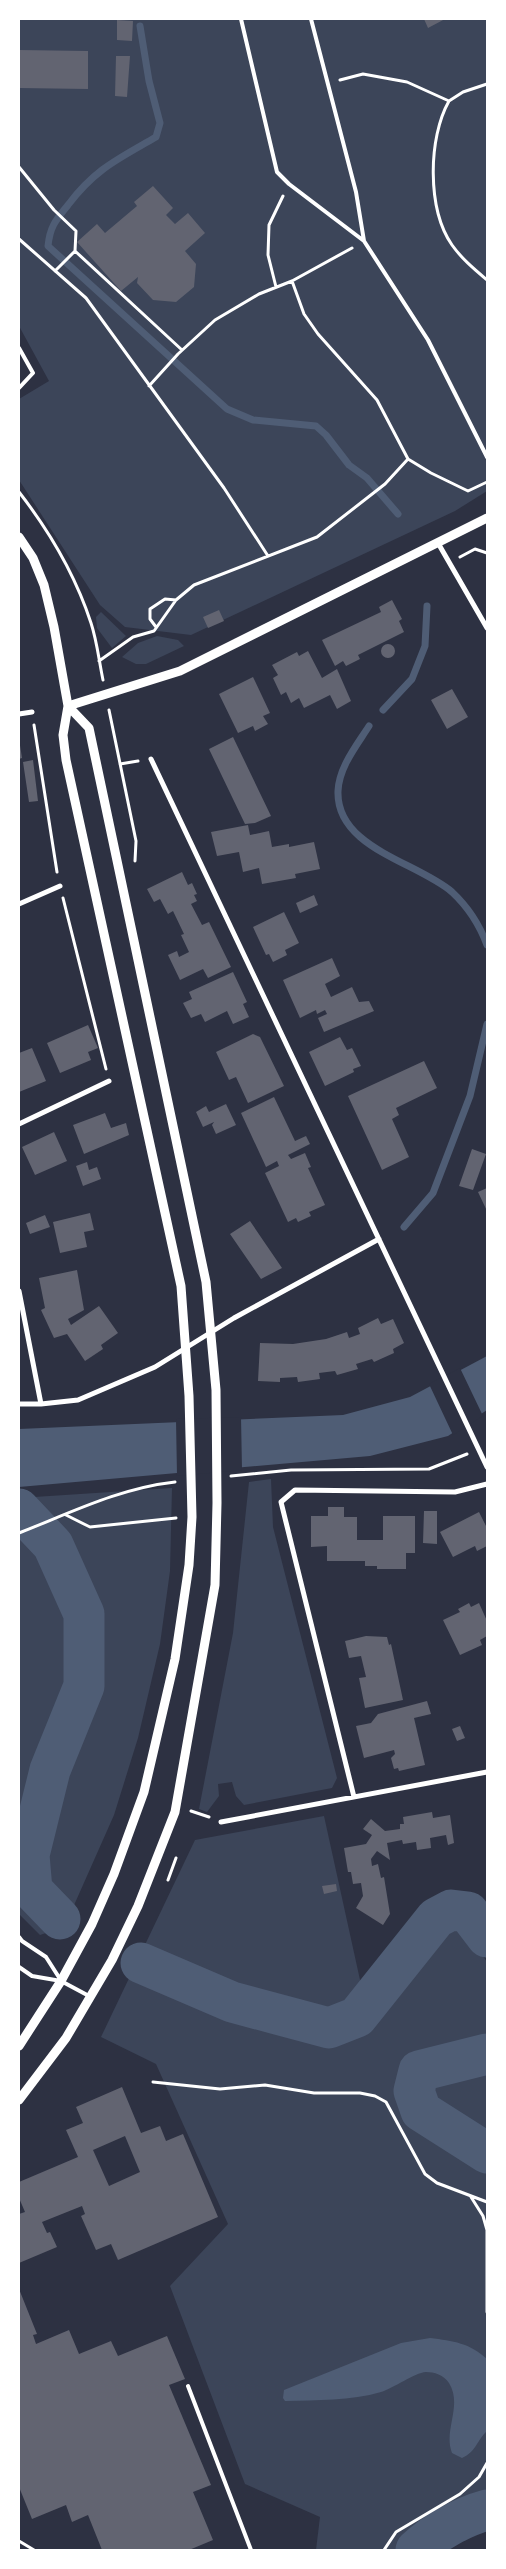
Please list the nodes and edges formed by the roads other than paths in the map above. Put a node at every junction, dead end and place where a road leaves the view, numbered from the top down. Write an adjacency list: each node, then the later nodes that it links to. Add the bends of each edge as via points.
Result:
1 (241, 19): 3 (lane, via 277,172 288,184)
2 (311, 19): 3 (lane, via 356,192)
3 (364, 241): 6 (lane, via 428,340)
4 (19, 348): 5 (lane, via 33,373)
5 (19, 388)
6 (487, 457)
7 (487, 518): 9 (street)
8 (19, 537): 11 (street, via 33,558 44,585)
9 (438, 543): 10 (street); 11 (street, via 180,671)
10 (487, 628)
11 (68, 706): 21 (street, via 89,728 206,1282); 22 (street, via 63,735 66,760 181,1286)
12 (32, 712): 13 (street)
13 (19, 714)
14 (151, 759): 19 (street)
15 (60, 886): 16 (street)
16 (19, 904)
17 (109, 1081): 18 (street)
18 (19, 1124)
19 (379, 1238): 21 (street); 25 (street)
20 (19, 1291): 24 (street)
21 (211, 1333): 22 (street); 34 (street, via 216,1390 215,1585 175,1812 138,1906)
22 (186, 1348): 24 (street, via 155,1367 78,1400); 33 (street, via 192,1517 176,1650 144,1792 114,1874)
23 (19, 1404): 24 (street)
24 (42, 1404)
25 (486, 1460): 26 (street)
26 (487, 1467)
27 (487, 1484): 29 (street, via 455,1492 295,1490 281,1502)
28 (487, 1772): 29 (street)
29 (354, 1797): 30 (street)
30 (221, 1822)
31 (19, 1936): 33 (lane, via 46,1957)
32 (19, 1967): 33 (lane, via 32,1976)
33 (62, 1981): 34 (lane); 35 (street)
34 (91, 1998): 36 (street, via 61,2046)
35 (19, 2046)
36 (19, 2100)
37 (188, 2386): 38 (lane)
38 (251, 2550)

